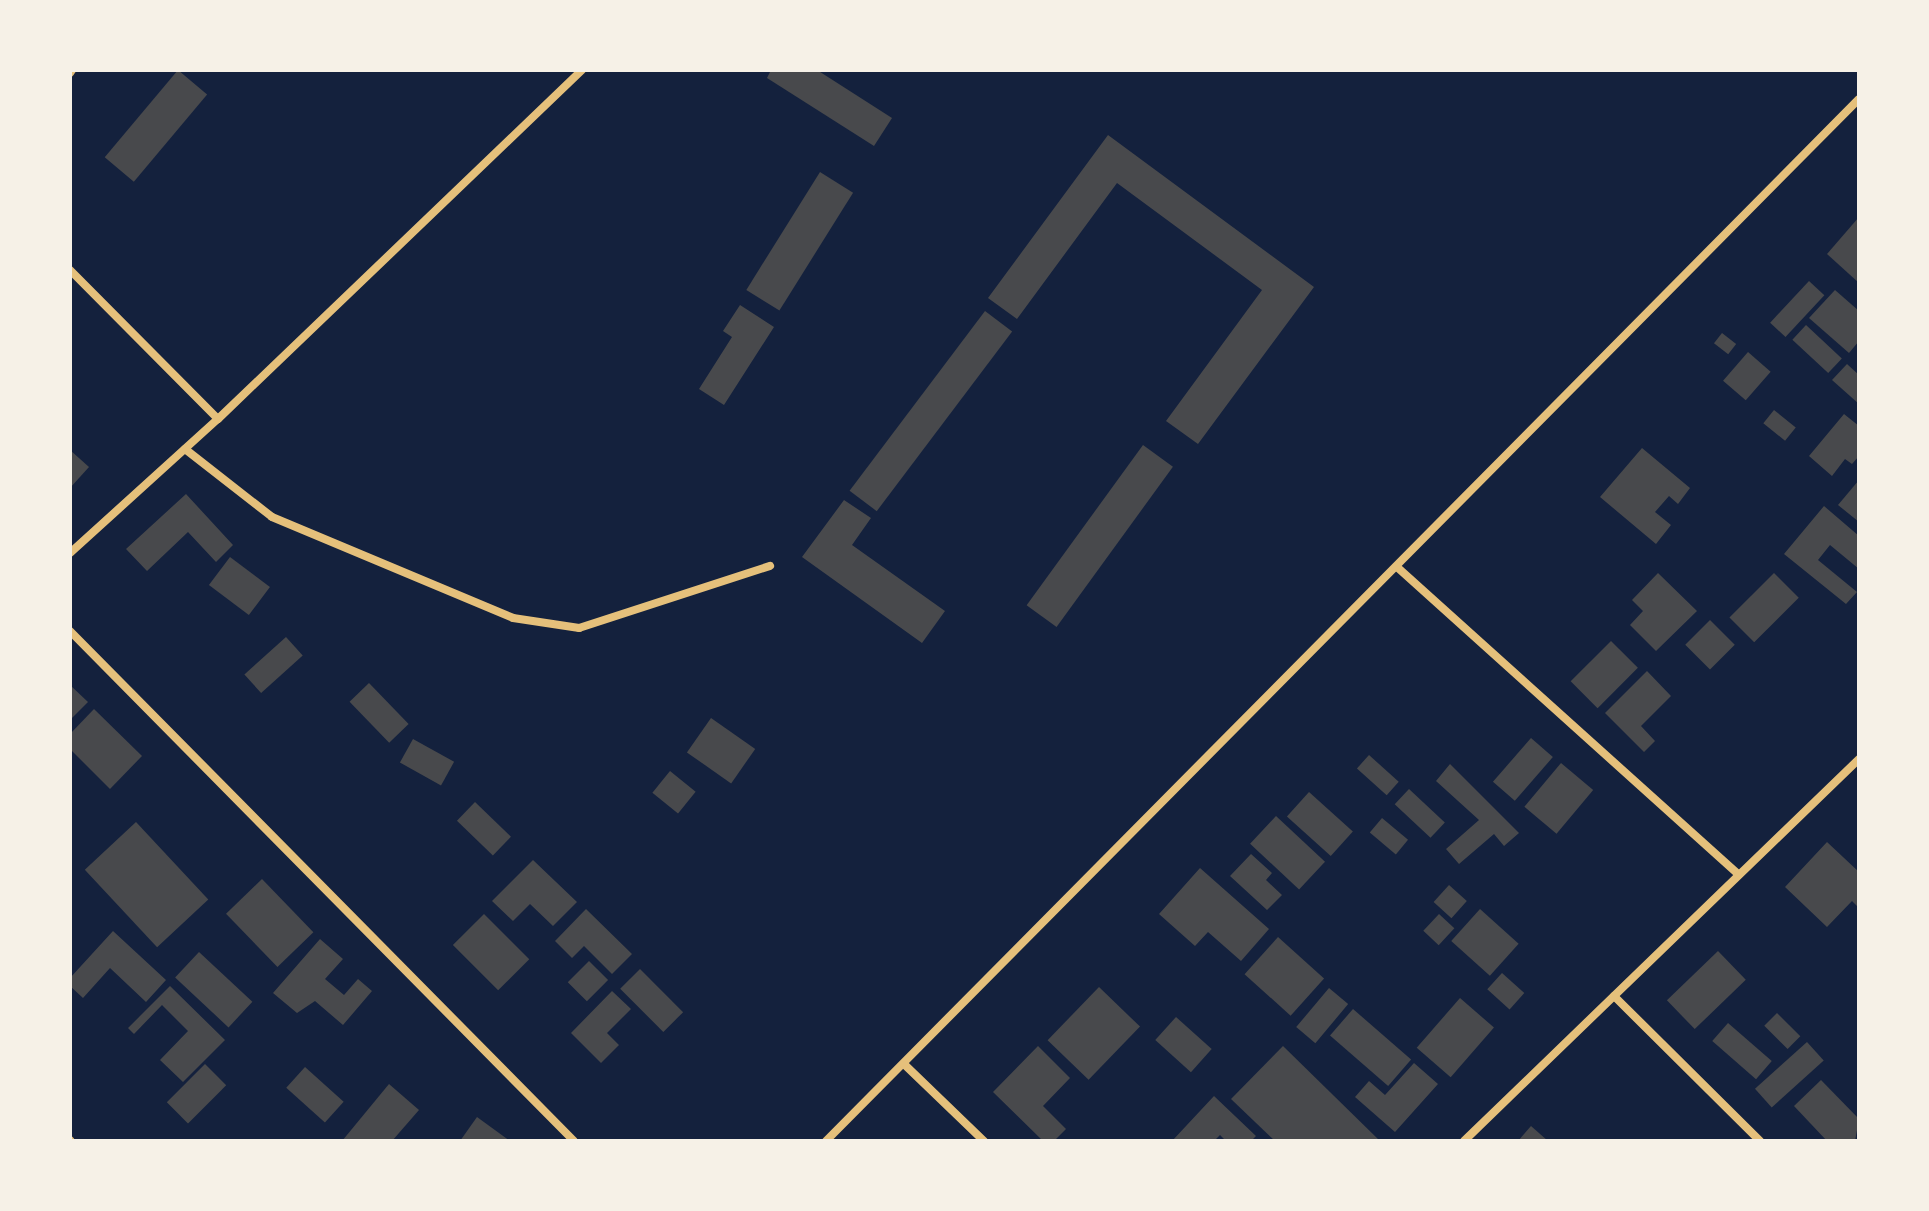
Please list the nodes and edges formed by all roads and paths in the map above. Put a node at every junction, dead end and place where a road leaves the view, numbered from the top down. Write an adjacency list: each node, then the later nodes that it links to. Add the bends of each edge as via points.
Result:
1 (582, 70): 4 (street)
2 (1859, 99): 8 (street)
3 (70, 270): 4 (street)
4 (218, 419): 5 (street)
5 (185, 449): 6 (street); 7 (street, via 272,517 513,618 579,628)
6 (70, 553)
7 (770, 566)
8 (1397, 567): 11 (street); 13 (street)
9 (70, 631): 14 (street)
10 (1859, 759): 11 (street)
11 (1739, 875): 12 (street)
12 (1614, 996): 17 (street); 18 (street)
13 (905, 1065): 15 (street); 16 (street)
14 (574, 1141)
15 (826, 1141)
16 (984, 1141)
17 (1464, 1141)
18 (1760, 1141)

